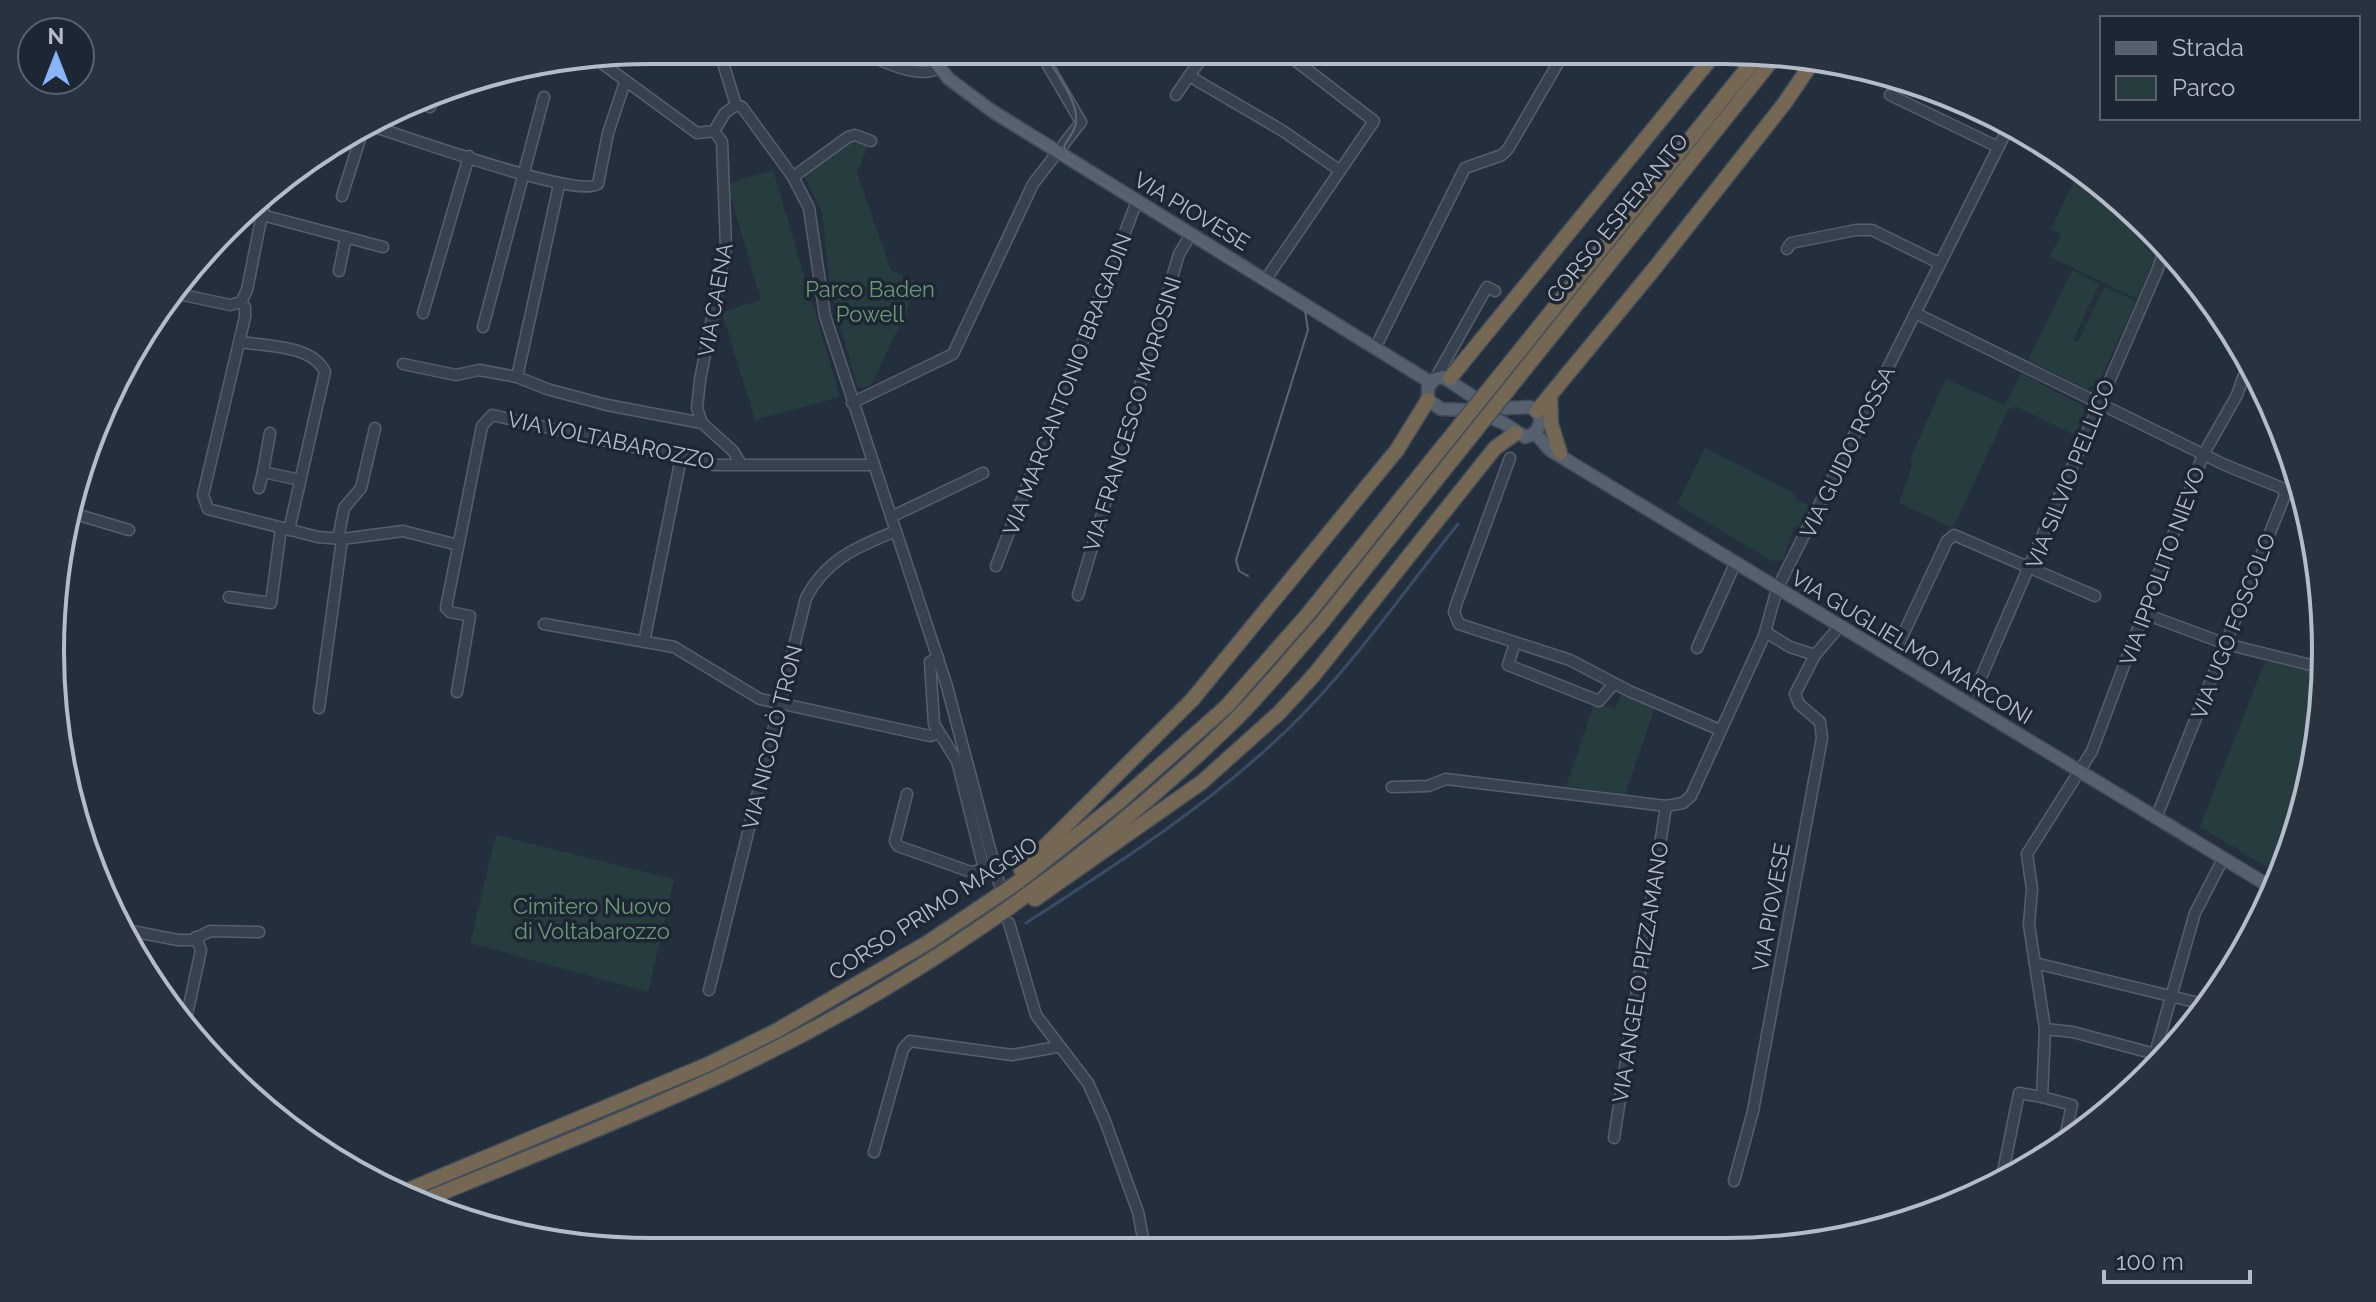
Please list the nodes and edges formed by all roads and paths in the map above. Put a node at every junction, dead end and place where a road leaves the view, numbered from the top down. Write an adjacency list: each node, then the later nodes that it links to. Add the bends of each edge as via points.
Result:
1 (723, 64): 19 (street)
2 (898, 64): 12 (street, via 930,73)
3 (936, 64): 12 (main road, VIA PIOVESE)
4 (1047, 64): 26 (street, via 1081,122)
5 (1198, 64): 14 (street)
6 (1300, 64): 28 (street, via 1374,121)
7 (1557, 64): 52 (street, via 1508,149 1465,168)
8 (1706, 64): 56 (highway)
9 (1751, 65): 34 (highway, CORSO ESPERANTO)
10 (1767, 65): 34 (highway, CORSO ESPERANTO)
11 (605, 66): 15 (street)
12 (939, 68): 26 (main road, VIA PIOVESE, via 962,90)
13 (1807, 70): 57 (highway)
14 (1189, 76): 16 (street); 28 (street)
15 (625, 82): 21 (street, via 697,133); 31 (street, via 598,184 582,189)
16 (1176, 95)
17 (1890, 95): 25 (street)
18 (544, 97): 29 (street)
19 (736, 105): 21 (street); 30 (street)
20 (382, 130): 27 (street)
21 (714, 131): 63 (street, VIA CAENA, via 722,142 727,236 700,380 697,408)
22 (2004, 135): 25 (street, VIA GUIDO ROSSA)
23 (871, 141): 30 (street, via 848,137)
24 (359, 142): 32 (street)
25 (1998, 147): 42 (street, VIA GUIDO ROSSA)
26 (1059, 154): 33 (main road, VIA PIOVESE); 59 (street, via 1048,160 1033,184 953,354)
27 (469, 156): 29 (street); 48 (street)
28 (1339, 170): 44 (street)
29 (523, 174): 31 (street); 50 (street)
30 (793, 177): 59 (street, via 809,208 822,302)
31 (559, 185): 54 (street)
32 (342, 196)
33 (1137, 201): 37 (main road, VIA PIOVESE); 86 (street, VIA MARCANTONIO BRAGADIN)
34 (1643, 210): 61 (highway, CORSO ESPERANTO, bridge)
35 (263, 211): 36 (street)
36 (262, 215): 38 (street); 47 (street)
37 (1191, 234): 44 (main road, VIA PIOVESE); 89 (street, VIA FRANCESCO MOROSINI, via 1179,254)
38 (346, 237): 39 (street); 43 (street)
39 (383, 247)
40 (1787, 249): 42 (street, via 1810,238 1872,230)
41 (2160, 258): 60 (street, VIA SILVIO PELLICO)
42 (1939, 263): 49 (street, VIA GUIDO ROSSA)
43 (339, 271)
44 (1266, 279): 52 (main road, VIA PIOVESE)
45 (1495, 291): 56 (street, via 1487,287)
46 (184, 295): 47 (street, via 230,305)
47 (241, 302): 51 (street, via 246,313)
48 (423, 313)
49 (1915, 313): 60 (street); 88 (street, VIA GUIDO ROSSA)
50 (483, 327)
51 (240, 342): 76 (street, via 310,357 323,367 325,378); 80 (street, via 203,503 213,511)
52 (1376, 346): 56 (main road, VIA PIOVESE)
53 (403, 364): 54 (street, via 456,375 479,370)
54 (517, 377): 63 (street, via 607,405)
55 (2243, 377): 69 (street, VIA IPPOLITO NIEVO)
56 (1438, 380): 58 (main road); 62 (main road, VIA PIOVESE, via 1506,408)
57 (1550, 395): 62 (highway); 68 (highway)
58 (1428, 400): 66 (main road, via 1435,407 1468,410 1502,422); 123 (highway, via 1397,450 1183,709 1018,873)
59 (852, 403): 73 (street)
60 (2099, 404): 69 (street, VIA UGO FOSCOLO); 87 (street, VIA SILVIO PELLICO)
61 (1484, 407): 123 (highway, CORSO PRIMO MAGGIO, bridge, via 1232,712)
62 (1537, 411): 67 (main road, via 1540,426)
63 (702, 423): 72 (street)
64 (375, 428): 83 (street, via 361,488 344,508)
65 (270, 433): 74 (street)
66 (1516, 433): 67 (main road); 123 (highway, via 1495,448 1314,675 1241,749 1113,847 1002,921)
67 (1535, 433): 68 (main road, VIA GUGLIELMO MARCONI)
68 (1560, 453): 85 (main road, VIA GUGLIELMO MARCONI)
69 (2203, 455): 92 (street, VIA IPPOLITO NIEVO); 98 (street, VIA UGO FOSCOLO, via 2282,488 2285,495)
70 (681, 458): 72 (street, VIA VOLTABAROZZO); 84 (street, VIA VOLTABAROZZO, via 492,415 482,426); 96 (street)
71 (1510, 458): 97 (street, via 1454,612 1459,624)
72 (741, 464): 73 (street, VIA VOLTABAROZZO)
73 (874, 465): 78 (street)
74 (263, 472): 76 (street); 77 (street)
75 (983, 473): 78 (street)
76 (300, 480): 80 (street)
77 (259, 488)
78 (891, 517): 82 (street)
79 (79, 521): 81 (street)
80 (285, 529): 83 (street); 91 (street, via 271,603)
81 (129, 530)
82 (896, 531): 101 (street); 106 (street, VIA NICOLÒ TRON, via 845,555 818,575 806,598)
83 (340, 539): 84 (street, via 403,531); 108 (street)
84 (458, 545): 105 (street, VIA VOLTABAROZZO, via 446,608 470,616)
85 (1735, 564): 88 (main road, VIA GUGLIELMO MARCONI); 99 (street)
86 (996, 566)
87 (2032, 568): 90 (street); 102 (street, via 1950,537); 107 (street, VIA SILVIO PELLICO)
88 (1777, 589): 94 (main road, VIA GUGLIELMO MARCONI); 95 (street)
89 (1078, 595)
90 (2095, 596)
91 (229, 597)
92 (2145, 614): 98 (street); 111 (street, VIA IPPOLITO NIEVO)
93 (544, 624): 96 (street)
94 (1839, 627): 100 (street, VIA PIOVESE); 102 (main road, VIA GUGLIELMO MARCONI)
95 (1764, 636): 100 (street); 109 (street)
96 (644, 642): 106 (street, via 679,649 751,695)
97 (1515, 643): 104 (street, via 1570,660); 104 (street, via 1508,665 1599,701)
98 (2226, 644): 103 (street); 115 (street, VIA UGO FOSCOLO)
99 (1697, 648)
100 (1815, 655): 138 (street, VIA PIOVESE, via 1795,700 1817,716 1822,738 1753,1111)
101 (938, 657): 110 (street, via 930,662 931,703); 117 (street)
102 (1892, 658): 107 (main road, VIA GUGLIELMO MARCONI)
103 (2312, 665)
104 (1614, 684): 109 (street)
105 (457, 692)
106 (780, 704): 110 (street, via 930,736); 125 (street, VIA NICOLÒ TRON)
107 (1969, 705): 111 (main road, VIA GUGLIELMO MARCONI)
108 (319, 708)
109 (1720, 730): 114 (street, via 1691,796)
110 (939, 733): 113 (street, via 957,761 984,869 971,872 898,846)
111 (2080, 772): 115 (main road, VIA GUGLIELMO MARCONI); 124 (street, VIA IPPOLITO NIEVO, via 2027,854)
112 (1392, 787): 114 (street, via 1428,786 1446,779)
113 (907, 794)
114 (1666, 806): 135 (street, VIA ANGELO PIZZAMANO)
115 (2156, 818): 116 (main road, VIA GUGLIELMO MARCONI)
116 (2223, 859): 118 (main road, VIA GUGLIELMO MARCONI); 126 (street, via 2195,913)
117 (999, 883)
118 (2264, 883)
119 (1009, 923): 130 (street, via 1028,996)
120 (259, 932): 122 (street, via 210,931)
121 (137, 933): 122 (street)
122 (196, 937): 128 (street, via 201,950)
123 (932, 949): 139 (highway, CORSO PRIMO MAGGIO, via 709,1064); 140 (highway, CORSO PRIMO MAGGIO, via 855,1004 714,1079)
124 (2035, 963): 126 (street); 129 (street, VIA IPPOLITO NIEVO)
125 (709, 990)
126 (2171, 996): 127 (street); 131 (street)
127 (2195, 1002)
128 (188, 1011)
129 (2045, 1029): 132 (street); 133 (street, VIA IPPOLITO NIEVO)
130 (1057, 1047): 136 (street, via 1012,1055 910,1041 903,1049); 141 (street, via 1095,1097)
131 (2157, 1048)
132 (2152, 1053)
133 (2042, 1097): 134 (street, via 2072,1105); 137 (street, via 2019,1093)
134 (2067, 1128)
135 (1614, 1138)
136 (874, 1152)
137 (2004, 1167)
138 (1734, 1181)
139 (414, 1188)
140 (434, 1196)
141 (1143, 1238)

